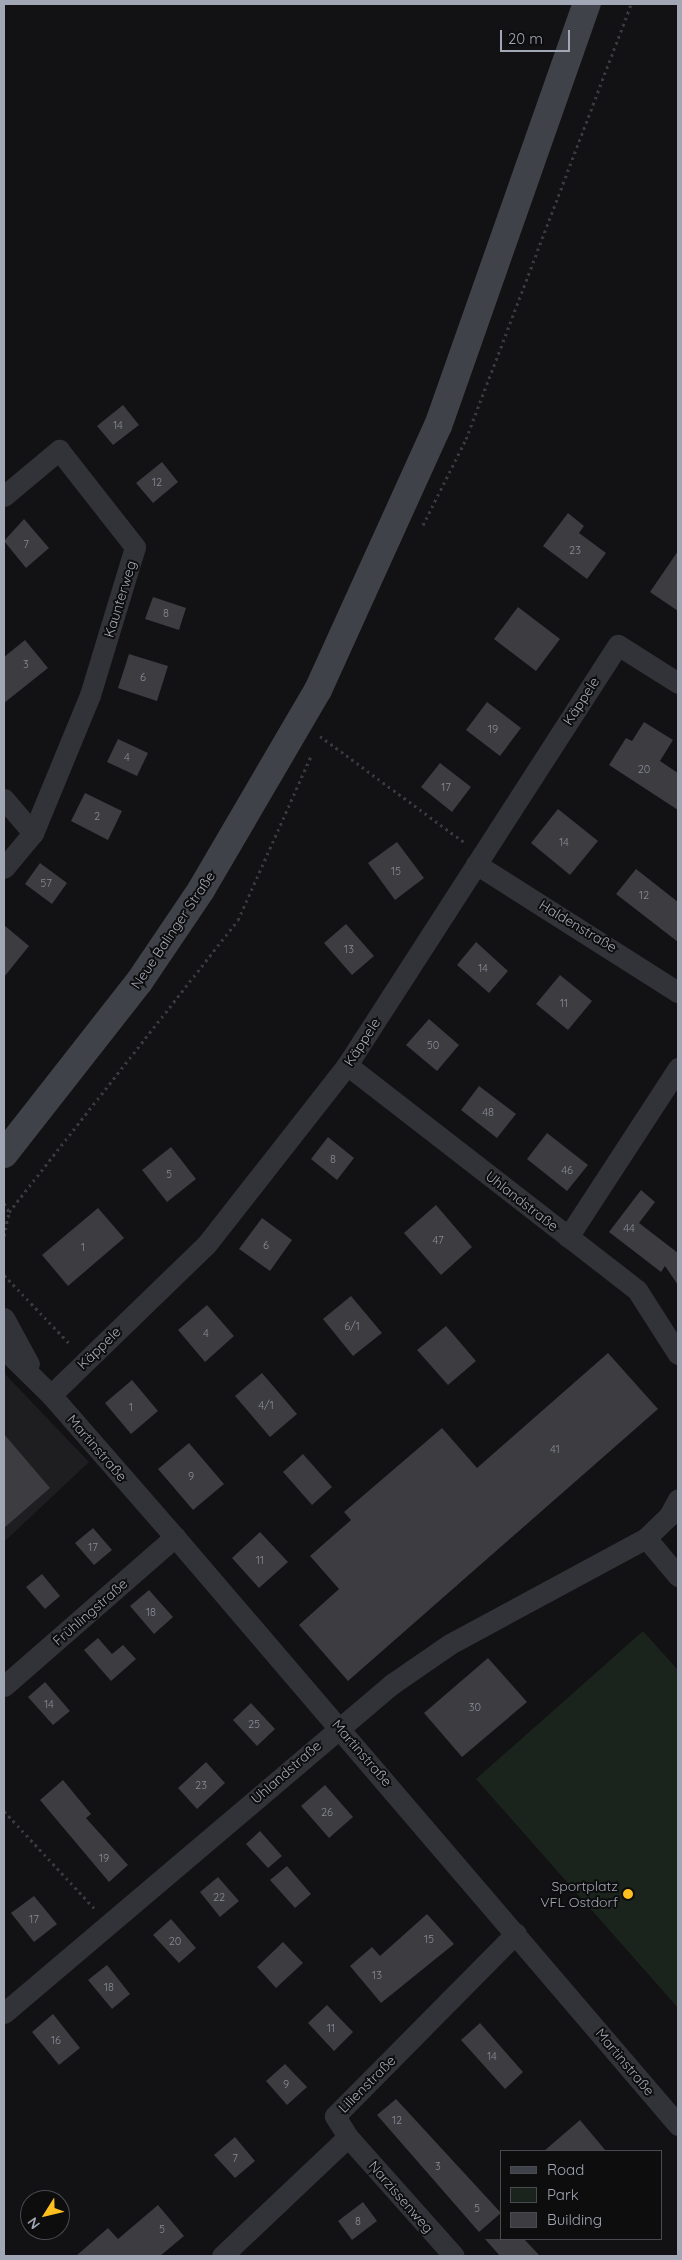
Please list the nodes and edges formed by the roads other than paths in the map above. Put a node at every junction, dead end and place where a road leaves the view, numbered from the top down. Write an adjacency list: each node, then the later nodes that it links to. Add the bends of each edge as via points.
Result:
1 (586, 4): 11 (main road, Neue Balinger Straße, via 438,426 318,690 191,905 139,982)
2 (4, 496): 5 (street, Kaunterweg, via 59,450 135,547 90,695)
3 (678, 683): 6 (street, Käppele, via 618,645)
4 (4, 799): 5 (street)
5 (33, 833): 7 (street)
6 (478, 860): 8 (street, Haldenstraße); 9 (street, Käppele)
7 (4, 868)
8 (678, 992)
9 (347, 1065): 12 (street, Uhlandstraße); 16 (street, Käppele, via 206,1245 87,1360)
10 (678, 1068): 12 (street)
11 (4, 1154)
12 (568, 1237): 15 (street, Uhlandstraße, via 637,1290)
13 (4, 1318): 16 (street, Martinstraße)
14 (4, 1349): 16 (street, Martinstraße)
15 (678, 1354)
16 (46, 1390): 18 (street, Martinstraße)
17 (678, 1499): 19 (street, Uhlandstraße, via 670,1516)
18 (175, 1537): 21 (street, Frühlingstraße); 22 (street, Martinstraße)
19 (646, 1538): 20 (street); 22 (street, Uhlandstraße, via 450,1644)
20 (678, 1576)
21 (4, 1686)
22 (339, 1726): 23 (street, Martinstraße); 24 (street, Uhlandstraße)
23 (516, 1933): 25 (street, Martinstraße); 26 (street, Lilienstraße, via 335,2116)
24 (4, 2013)
25 (678, 2125)
26 (348, 2137): 27 (street); 28 (street, Narzissenweg)
27 (222, 2256)
28 (454, 2256)

